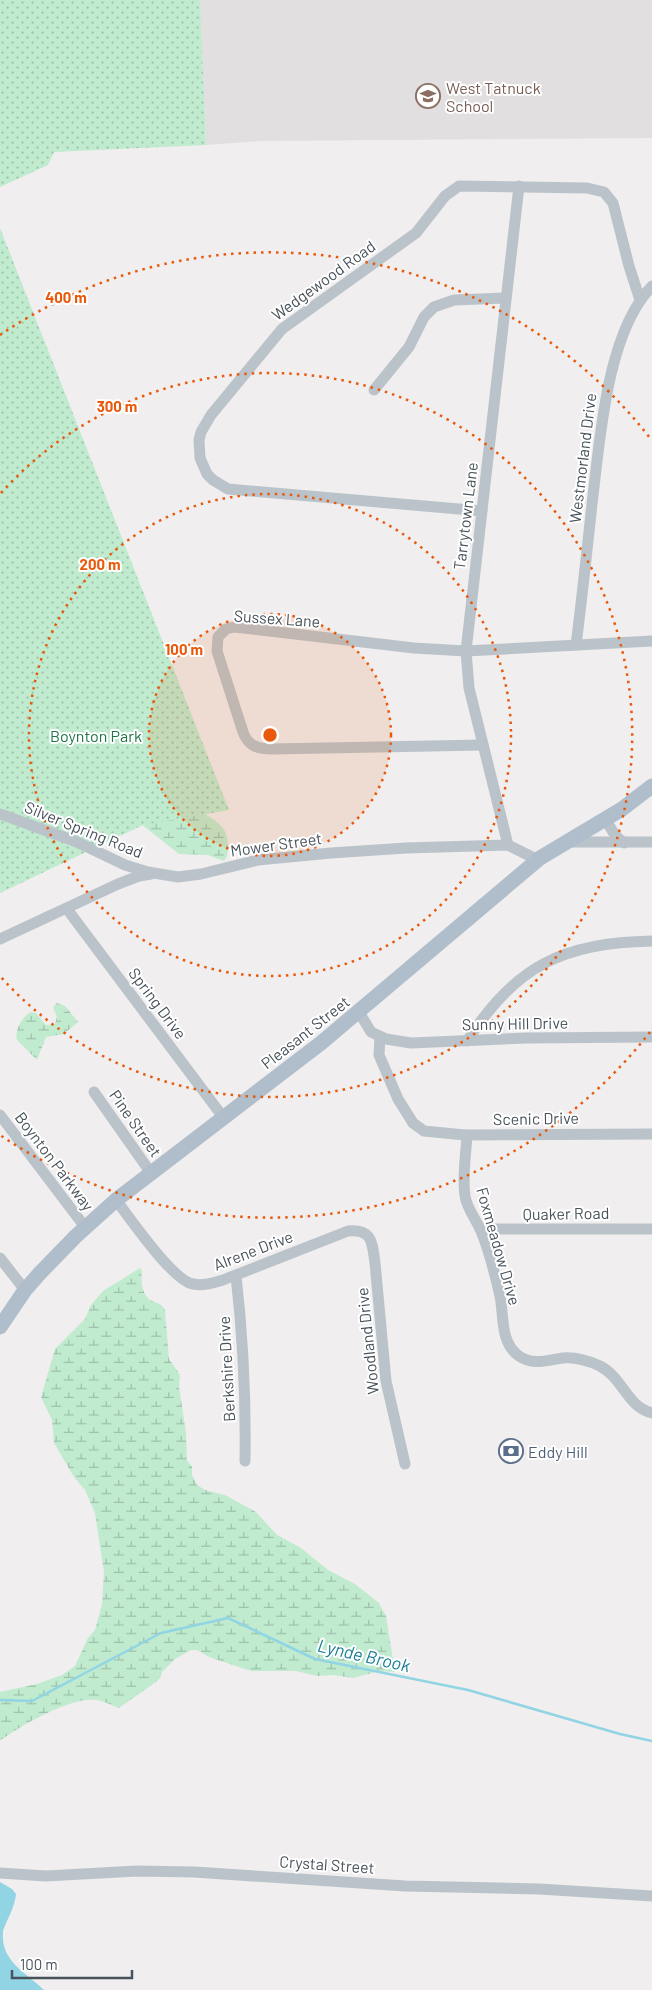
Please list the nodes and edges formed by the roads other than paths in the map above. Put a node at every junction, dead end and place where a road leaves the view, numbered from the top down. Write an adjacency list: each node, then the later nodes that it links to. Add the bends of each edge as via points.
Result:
1 (519, 186): 3 (street, Tarrytown Lane); 4 (street, Wedgewood Road, via 591,188 608,194); 6 (street, Wedgewood Road, via 466,185 450,191 416,233 282,329 211,415 199,440 203,466 213,480 228,489)
2 (652, 286): 4 (street, Westmorland Drive)
3 (506, 298): 5 (street, via 454,300 434,306 424,317 408,347); 6 (street, Tarrytown Lane)
4 (640, 300): 8 (street, Westmorland Drive, via 625,331 606,396)
5 (374, 390)
6 (482, 511): 9 (street, Tarrytown Lane)
7 (652, 641): 8 (street, Sussex Lane)
8 (576, 645): 9 (street, Sussex Lane)
9 (466, 651): 10 (street, Tarrytown Lane, via 467,676); 10 (street, Sussex Lane, via 234,628 222,632 216,646 245,736 258,748)
10 (482, 745): 17 (street, Tarrytown Lane)
11 (652, 786): 13 (main road, Pleasant Street)
12 (0, 814): 19 (street, Silver Spring Road)
13 (599, 823): 14 (main road, Pleasant Street); 16 (street, via 615,835)
14 (565, 842): 16 (street); 18 (main road, Pleasant Street)
15 (652, 842): 16 (street)
16 (618, 843)
17 (508, 845): 18 (street, Mower Street); 19 (street, Mower Street, via 331,853 258,860 188,876)
18 (538, 860): 23 (main road, Pleasant Street)
19 (155, 874): 20 (street, Mower Street, via 118,884)
20 (67, 908): 21 (street, Mower Street); 29 (street, Spring Drive)
21 (0, 939)
22 (652, 941): 26 (street, via 595,946 550,960 509,987 482,1017)
23 (359, 1012): 24 (street, via 372,1032); 29 (main road, Pleasant Street)
24 (380, 1037): 26 (street, Sunny Hill Drive, via 411,1043); 31 (street, Scenic Drive, via 379,1055 413,1123 421,1130)
25 (652, 1037): 26 (street, Sunny Hill Drive)
26 (467, 1041)
27 (94, 1092): 32 (street, Pine Street)
28 (0, 1115): 34 (street, Boynton Parkway)
29 (223, 1117): 32 (main road, Pleasant Street)
30 (652, 1134): 31 (street, Scenic Drive)
31 (467, 1135): 35 (street, Foxmeadow Drive, via 465,1197)
32 (151, 1172): 33 (main road, Pleasant Street)
33 (116, 1200): 34 (main road, Pleasant Street); 39 (street, Alrene Drive, via 183,1281 204,1285)
34 (85, 1227): 40 (main road, Pleasant Street)
35 (480, 1229): 36 (street, Quaker Road); 42 (street, Foxmeadow Drive, via 500,1299 506,1337 515,1352 535,1362 569,1358 593,1363 614,1376 636,1405)
36 (652, 1229)
37 (348, 1231): 39 (street, Alrene Drive); 44 (street, Woodland Drive, via 362,1231 372,1244 386,1382)
38 (0, 1258): 40 (street)
39 (236, 1276): 43 (street, Berkshire Drive, via 242,1326)
40 (25, 1290): 41 (main road, Pleasant Street)
41 (0, 1327)
42 (652, 1413)
43 (245, 1461)
44 (405, 1464)
45 (0, 1873): 46 (street, Crystal Street, via 46,1876 137,1871 194,1872 405,1886)
46 (652, 1896)

